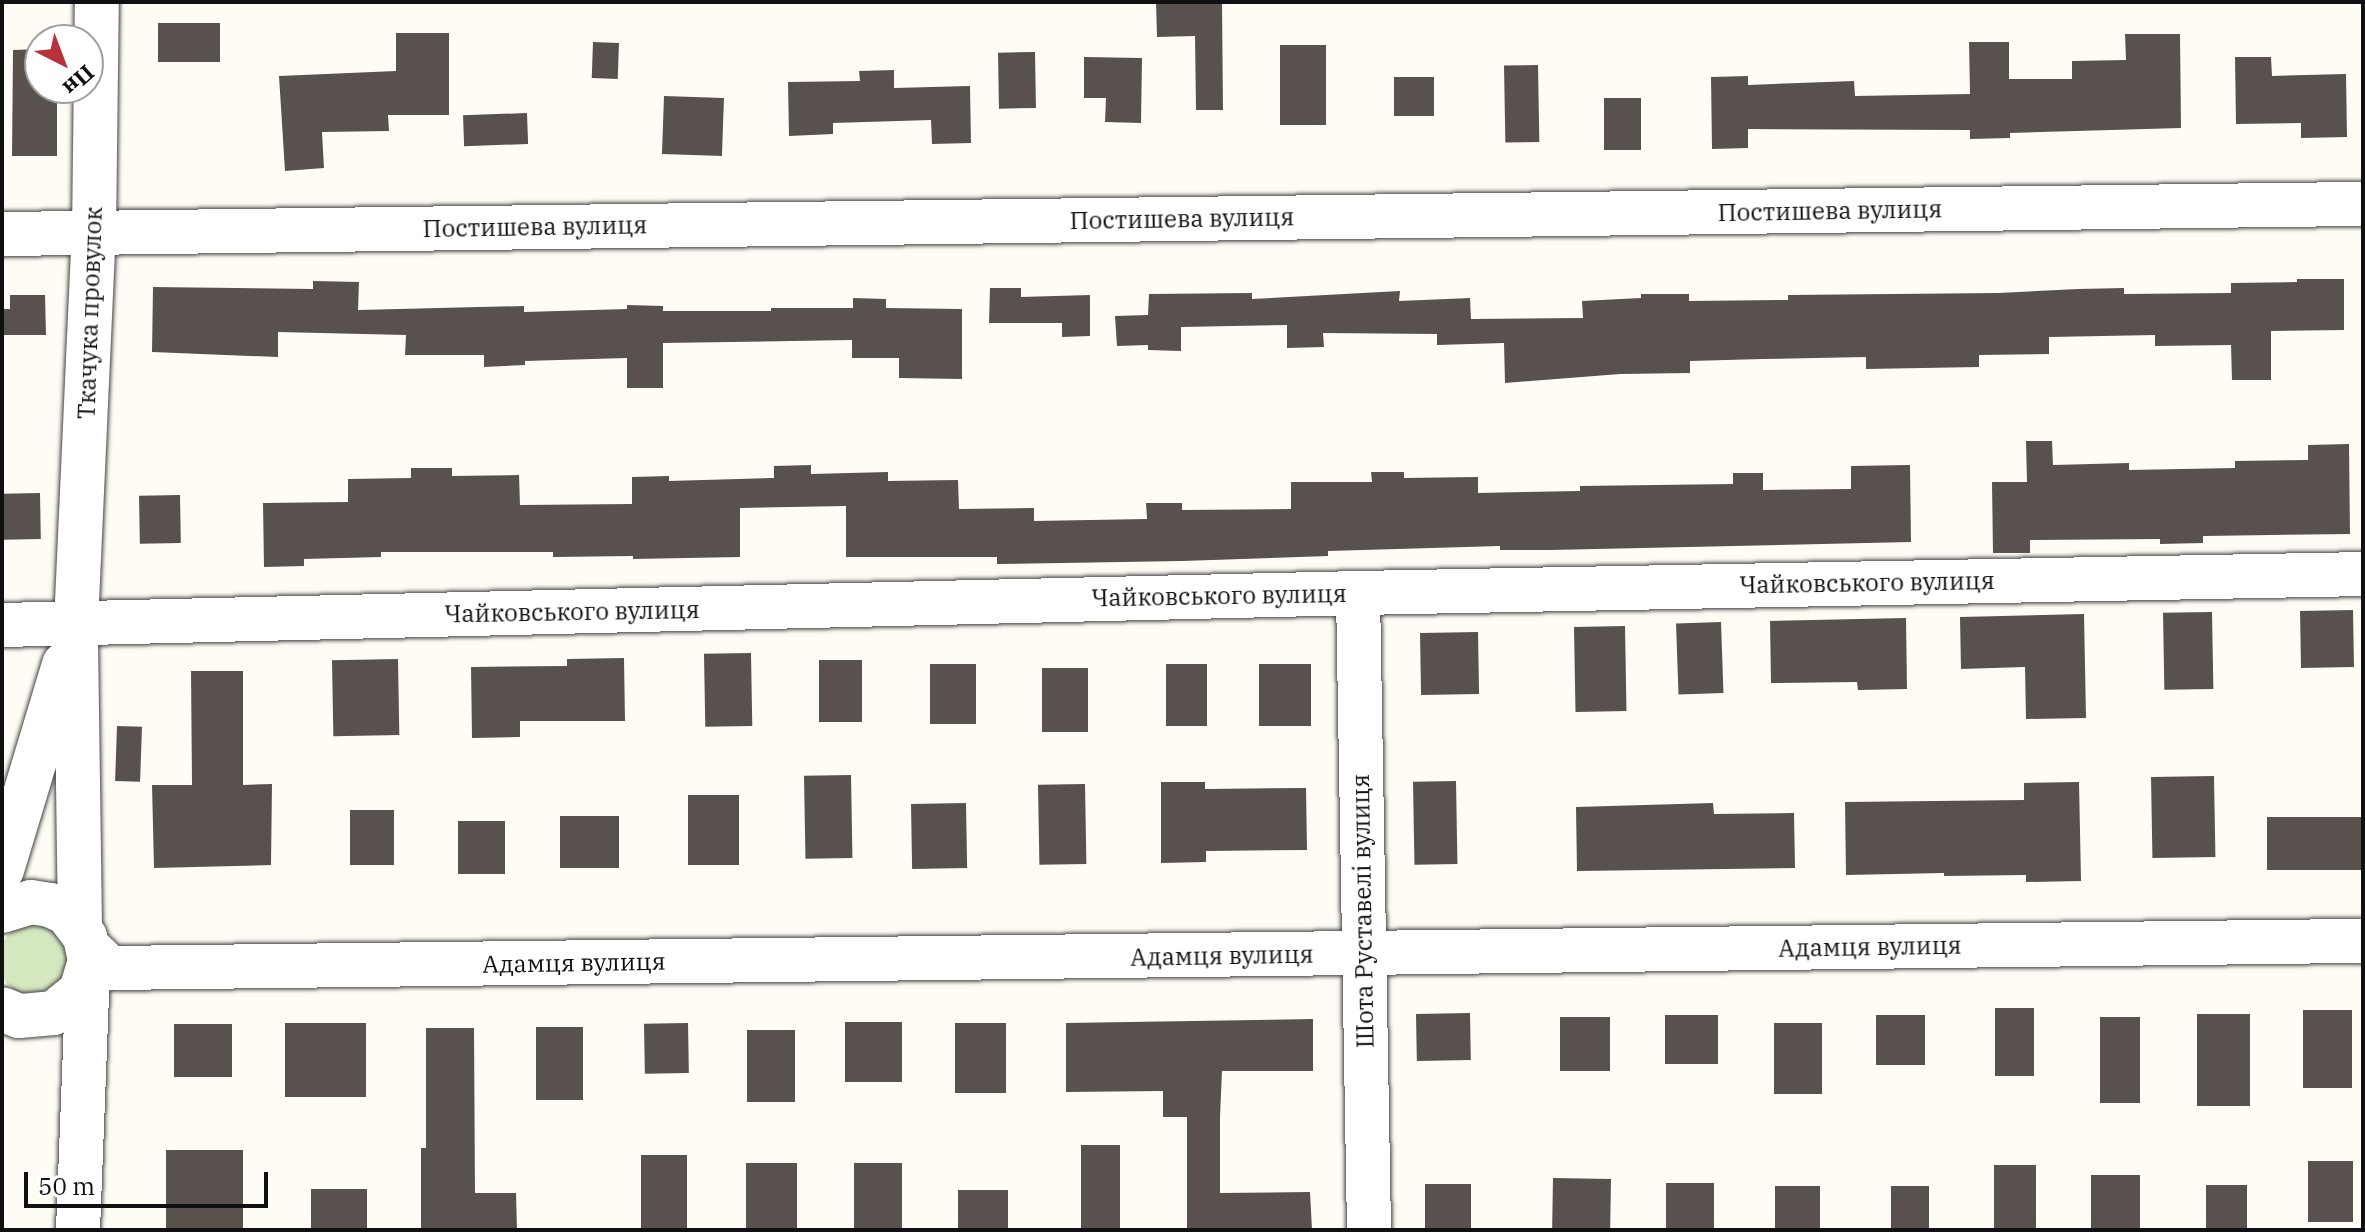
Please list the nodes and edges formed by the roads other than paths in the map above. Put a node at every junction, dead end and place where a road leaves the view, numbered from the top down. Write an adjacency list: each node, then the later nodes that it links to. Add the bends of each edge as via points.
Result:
1 (97, 2): 3 (street, Ткачука провулок)
2 (2363, 204): 3 (street, Постишева вулиця)
3 (94, 233): 4 (street, Постишева вулиця); 7 (street, Ткачука провулок)
4 (2, 234)
5 (2363, 574): 6 (street, Чайковського вулиця)
6 (1358, 593): 7 (street, Чайковського вулиця); 13 (street, Шота Руставелі вулиця)
7 (76, 624): 8 (street, Чайковського вулиця); 9 (street); 12 (street)
8 (2, 625)
9 (2, 870)
10 (2, 911): 12 (street, Адамця вулиця, via 31,902 50,905 67,913)
11 (2363, 941): 13 (street, Адамця вулиця)
12 (86, 950): 13 (street, Адамця вулиця, via 110,968); 14 (street, via 69,1004 54,1013 28,1017); 15 (street)
13 (1363, 955): 16 (street, Шота Руставелі вулиця)
14 (2, 1009)
15 (78, 1230)
16 (1369, 1230)

